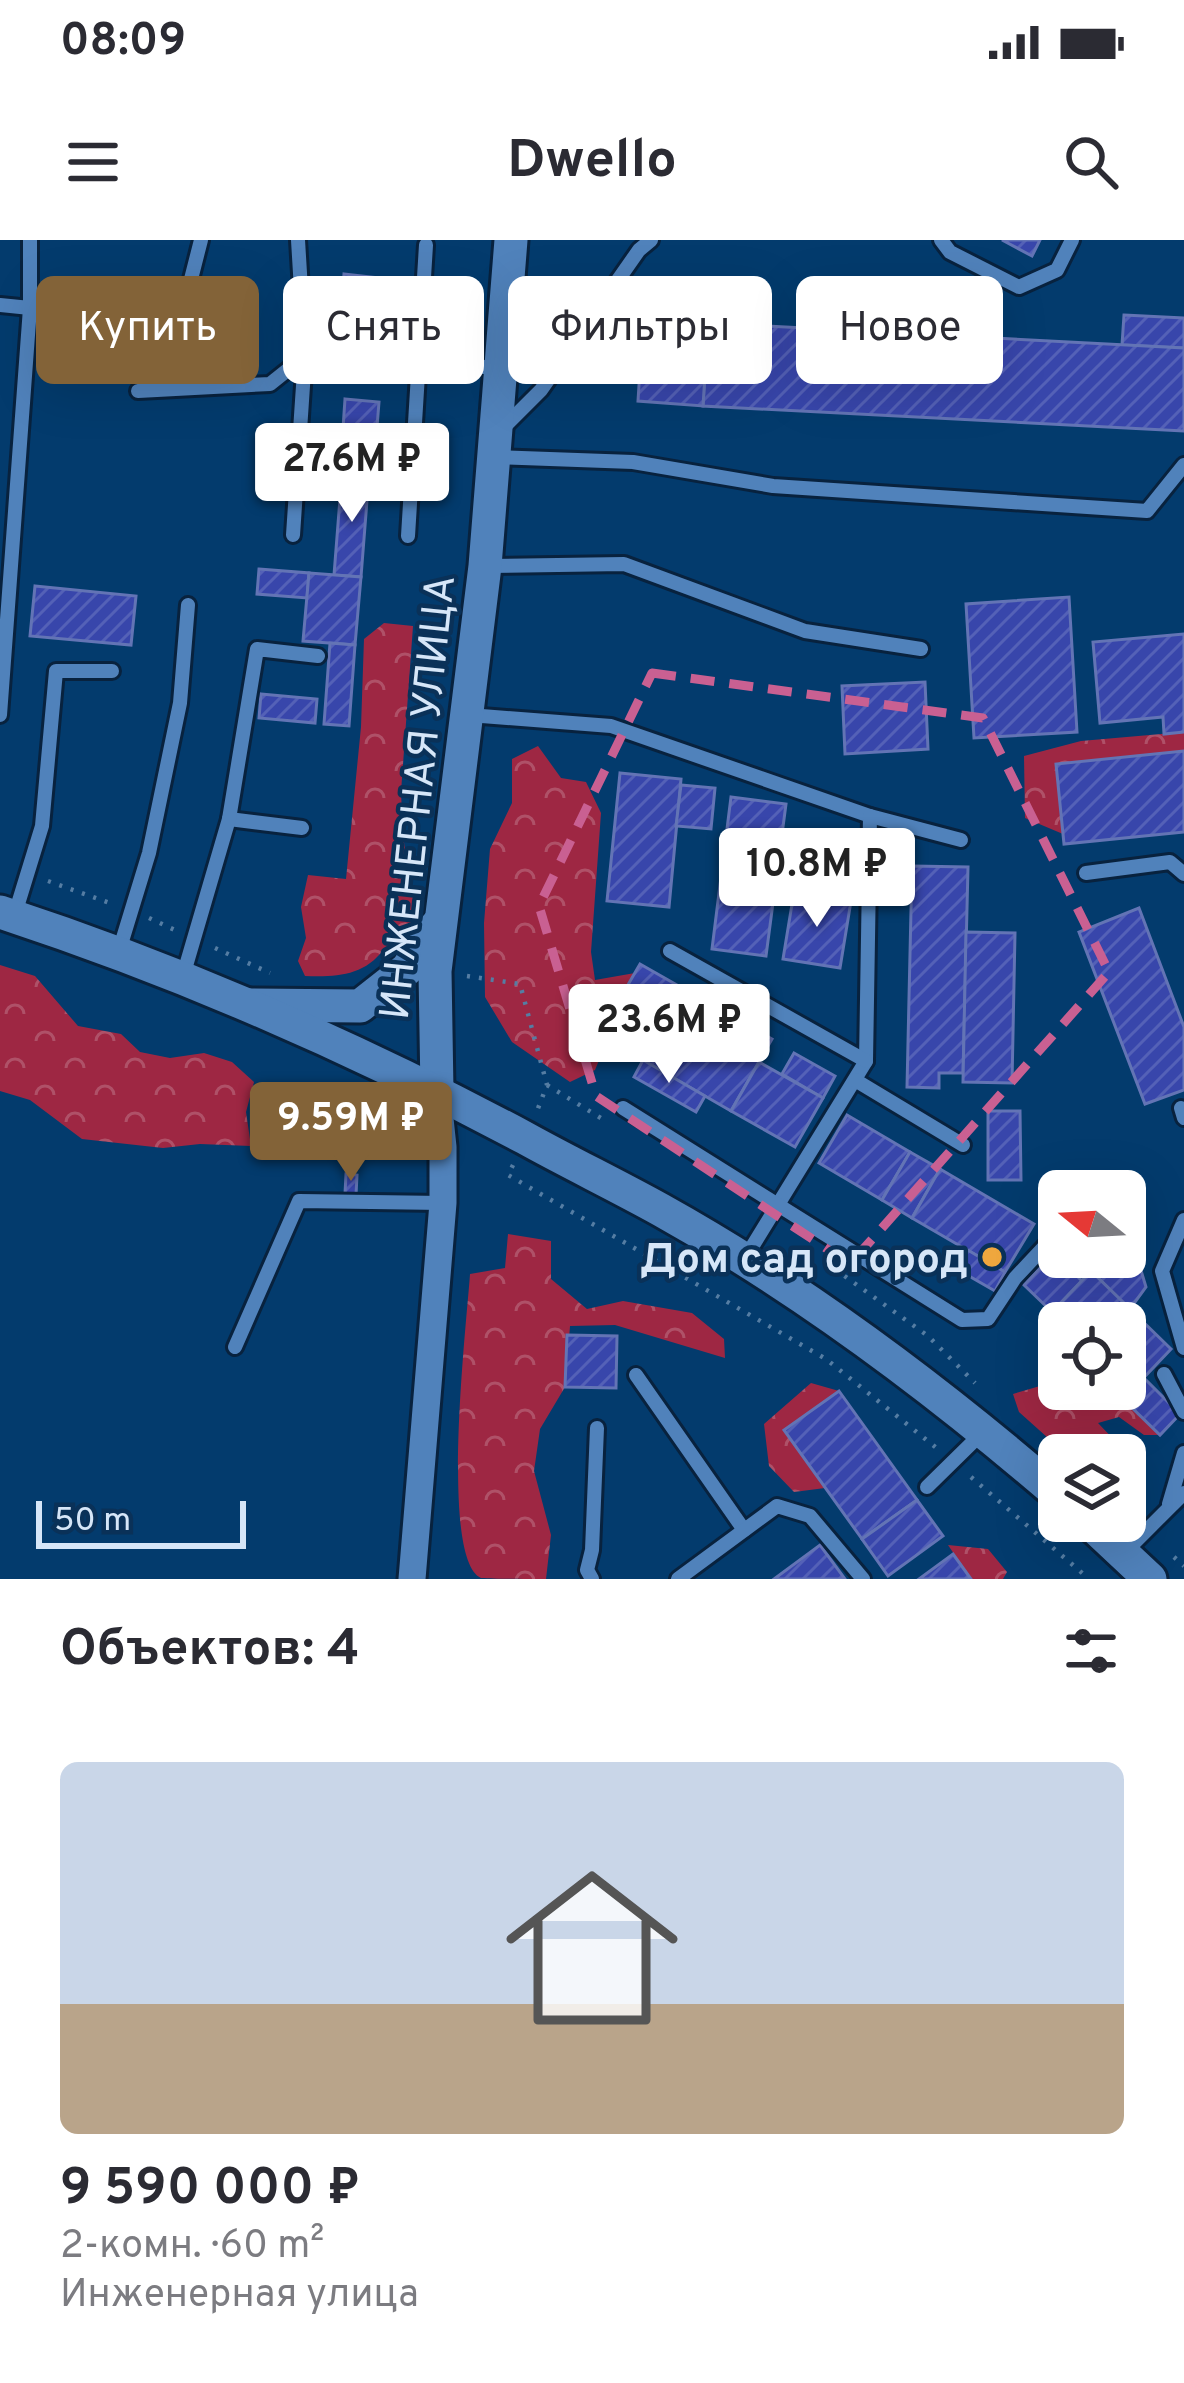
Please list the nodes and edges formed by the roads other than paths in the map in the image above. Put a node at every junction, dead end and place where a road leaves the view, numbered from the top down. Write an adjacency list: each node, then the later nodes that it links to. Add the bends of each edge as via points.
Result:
1 (201, 240): 18 (lane, via 189,287)
2 (298, 240): 9 (lane)
3 (512, 240): 14 (main road, ИНЖЕНЕРНАЯ УЛИЦА)
4 (651, 240): 20 (lane)
5 (941, 240): 6 (lane, via 1019,286 1057,270)
6 (1072, 240)
7 (28, 244): 12 (lane)
8 (426, 245): 10 (lane)
9 (300, 276)
10 (424, 276)
11 (0, 305): 12 (lane)
12 (30, 308): 30 (lane)
13 (484, 367): 14 (lane)
14 (501, 368): 20 (main road, ИНЖЕНЕРНАЯ УЛИЦА)
15 (283, 373): 18 (lane, via 270,384)
16 (302, 384): 22 (lane)
17 (418, 384): 23 (lane)
18 (189, 388): 19 (lane)
19 (138, 391)
20 (495, 446): 21 (lane, via 773,486 1147,511); 24 (main road, ИНЖЕНЕРНАЯ УЛИЦА)
21 (1184, 465)
22 (293, 535)
23 (407, 536)
24 (485, 566): 26 (lane, via 624,565 805,632); 29 (main road, ИНЖЕНЕРНАЯ УЛИЦА)
25 (188, 605): 40 (lane, via 176,724)
26 (921, 650)
27 (318, 656): 32 (lane, via 257,649)
28 (112, 671): 37 (lane, via 56,671 42,826)
29 (469, 715): 31 (lane, via 611,726); 38 (main road, ИНЖЕНЕРНАЯ УЛИЦА)
30 (0, 716)
31 (870, 816): 34 (lane); 43 (lane)
32 (229, 819): 33 (lane); 41 (lane)
33 (302, 828)
34 (961, 840)
35 (1087, 873): 36 (lane, via 1170,862)
36 (1184, 874)
37 (7, 915): 40 (main road)
38 (442, 918): 42 (main road, via 407,969 360,1006); 45 (main road, ИНЖЕНЕРНАЯ УЛИЦА)
39 (670, 951): 43 (lane)
40 (117, 956): 41 (main road)
41 (182, 981): 42 (main road)
42 (245, 1005): 45 (main road)
43 (866, 1061): 44 (lane)
44 (855, 1080): 47 (lane); 49 (lane)
45 (437, 1090): 48 (street, ИНЖЕНЕРНАЯ УЛИЦА); 52 (main road)
46 (623, 1108): 49 (lane)
47 (963, 1145)
48 (443, 1203): 53 (lane, via 299,1201); 69 (street, ИНЖЕНЕРНАЯ УЛИЦА)
49 (778, 1204): 51 (lane, via 962,1320 988,1319); 52 (lane)
50 (1184, 1220): 54 (lane, via 1162,1271)
51 (1038, 1253)
52 (744, 1260): 59 (main road)
53 (235, 1347)
54 (1184, 1348)
55 (1164, 1374): 57 (lane)
56 (636, 1375): 66 (lane)
57 (1184, 1412)
58 (597, 1428): 70 (lane)
59 (982, 1433): 61 (main road); 62 (lane)
60 (1184, 1454): 65 (lane)
61 (1038, 1478)
62 (927, 1487)
63 (1184, 1492): 65 (lane)
64 (1184, 1506): 65 (lane)
65 (1168, 1508): 68 (lane)
66 (744, 1530): 71 (lane); 72 (lane, via 777,1506 810,1516)
67 (1112, 1542): 68 (main road)
68 (1124, 1553): 73 (main road)
69 (412, 1579)
70 (592, 1579)
71 (678, 1579)
72 (863, 1579)
73 (1150, 1579)

